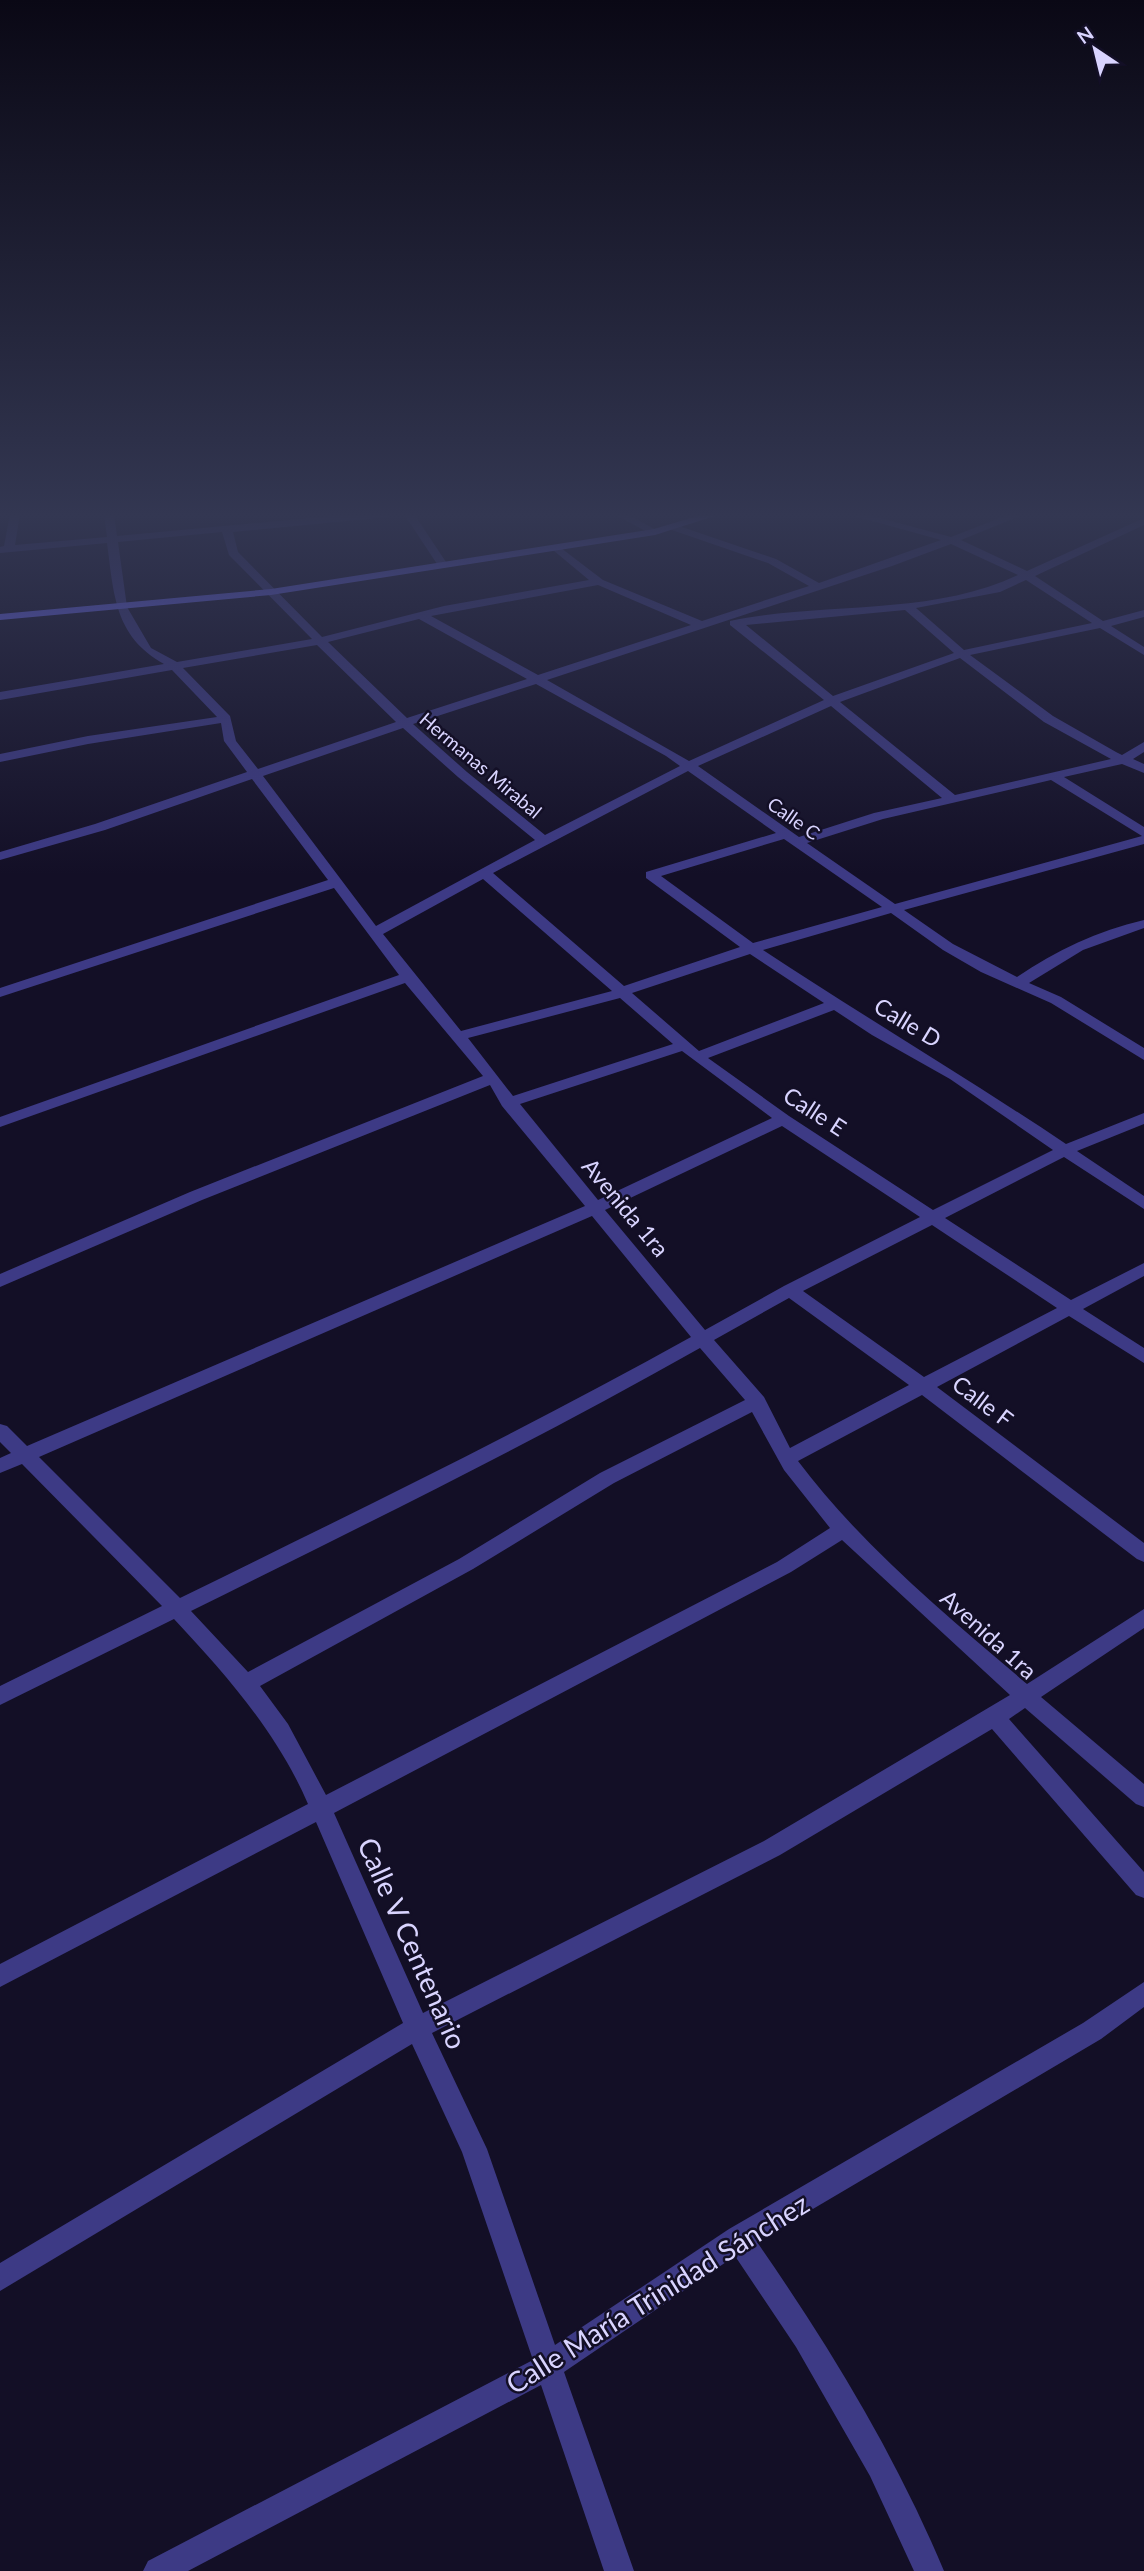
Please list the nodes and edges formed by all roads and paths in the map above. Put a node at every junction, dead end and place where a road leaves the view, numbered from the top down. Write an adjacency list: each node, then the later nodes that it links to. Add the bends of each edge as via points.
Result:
1 (137, 634): 13 (street, Avenida 1ra, via 147,650)
2 (313, 634): 10 (street, Hermanas Mirabal)
3 (347, 634): 10 (street)
4 (455, 634): 14 (street, Calle C)
5 (675, 634): 14 (street)
6 (749, 634): 16 (street)
7 (938, 634): 12 (street)
8 (1056, 634): 12 (street)
9 (1117, 634): 11 (street)
10 (320, 641): 13 (street); 18 (street, Hermanas Mirabal)
11 (1144, 652)
12 (961, 655): 16 (street); 21 (street, via 1078,736)
13 (175, 666): 15 (street); 17 (street, Avenida 1ra)
14 (537, 679): 18 (street); 22 (street, Calle C, via 637,733)
15 (0, 696)
16 (830, 702): 22 (street); 26 (street)
17 (226, 719): 20 (street); 24 (street, Avenida 1ra, via 230,741)
18 (404, 723): 24 (street); 29 (street, Hermanas Mirabal, via 488,800)
19 (1144, 746): 21 (street)
20 (0, 758)
21 (1123, 761): 23 (street); 25 (street)
22 (688, 768): 28 (street, Calle C); 29 (street)
23 (1144, 769)
24 (254, 775): 31 (street); 33 (street, Avenida 1ra)
25 (1055, 777): 26 (street); 27 (street)
26 (952, 799): 28 (street)
27 (1144, 833)
28 (789, 838): 34 (street, Calle C); 37 (street, Calle D, via 651,875)
29 (545, 841): 32 (street)
30 (1144, 841): 34 (street)
31 (0, 856)
32 (485, 873): 36 (street); 40 (street, Calle E)
33 (334, 883): 36 (street, Avenida 1ra); 41 (street)
34 (895, 910): 37 (street); 39 (street, Calle C, via 986,969)
35 (1144, 924): 39 (street, via 1070,950)
36 (374, 932): 38 (street, Avenida 1ra)
37 (754, 949): 40 (street); 42 (street, Calle D)
38 (408, 977): 43 (street, Avenida 1ra); 51 (street)
39 (1019, 983): 45 (street, Calle C, via 1056,1000)
40 (620, 992): 43 (street); 44 (street, Calle E)
41 (0, 993)
42 (836, 1004): 46 (street); 52 (street, Calle D, via 955,1076)
43 (459, 1036): 47 (street, Avenida 1ra)
44 (683, 1046): 46 (street, Calle E); 48 (street)
45 (1144, 1055)
46 (697, 1058): 50 (street, Calle E)
47 (493, 1078): 48 (street, Avenida 1ra); 57 (street, via 196,1196)
48 (509, 1103): 54 (street, Avenida 1ra)
49 (1144, 1118): 52 (street)
50 (783, 1119): 54 (street); 55 (street, Calle E)
51 (0, 1122)
52 (1064, 1151): 53 (street, Calle D); 55 (street)
53 (1144, 1204)
54 (595, 1208): 60 (street, Avenida 1ra); 65 (street)
55 (937, 1217): 58 (street); 59 (street, Calle E)
56 (1144, 1269): 59 (street)
57 (0, 1281)
58 (790, 1290): 60 (street); 62 (street, Calle F)
59 (1073, 1307): 61 (street, Calle E); 62 (street)
60 (702, 1338): 63 (street, Avenida 1ra); 70 (street, via 602,1395)
61 (1144, 1357)
62 (923, 1386): 66 (street); 69 (street, Calle F)
63 (757, 1402): 66 (street, Avenida 1ra, via 770,1436); 72 (street, via 607,1478 466,1564)
64 (0, 1431): 65 (street, Calle V Centenario)
65 (24, 1456): 67 (street); 70 (street, Calle V Centenario)
66 (787, 1458): 68 (street, Avenida 1ra)
67 (0, 1466)
68 (842, 1530): 74 (street, Avenida 1ra); 77 (street, via 784,1567)
69 (1144, 1554)
70 (178, 1608): 72 (street, Calle V Centenario); 73 (street)
71 (1144, 1617): 74 (street)
72 (246, 1683): 77 (street, Calle V Centenario, via 280,1730)
73 (0, 1696)
74 (1024, 1696): 75 (street); 76 (street, Avenida 1ra)
75 (994, 1717): 78 (street); 81 (street, via 772,1848)
76 (1144, 1797)
77 (321, 1809): 79 (street); 81 (street, Calle V Centenario)
78 (1144, 1888)
79 (0, 1976)
80 (1144, 1993): 82 (street, Calle María Trinidad Sánchez, via 1093,2031)
81 (417, 2028): 83 (street); 84 (street, Calle V Centenario, via 474,2150)
82 (738, 2238): 84 (street, Calle María Trinidad Sánchez); 87 (street, via 806,2337 880,2466)
83 (0, 2278)
84 (547, 2367): 85 (street, Calle María Trinidad Sánchez); 86 (street, Calle V Centenario)
85 (158, 2571)
86 (619, 2571)
87 (929, 2571)

